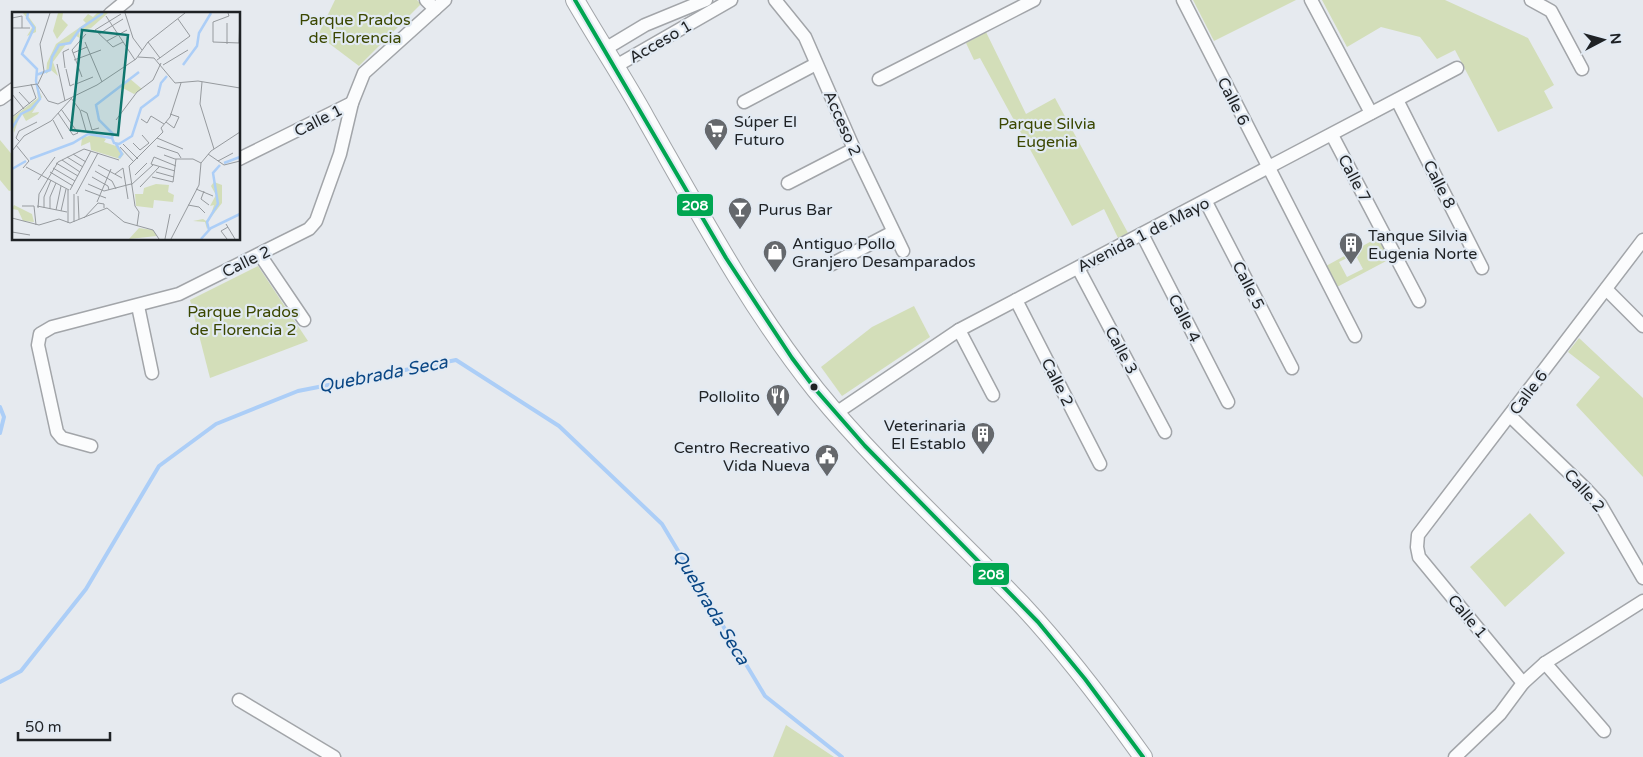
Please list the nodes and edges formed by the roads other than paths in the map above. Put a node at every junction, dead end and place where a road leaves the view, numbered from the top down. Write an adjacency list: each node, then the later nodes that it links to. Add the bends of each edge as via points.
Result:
1 (128, 0): 14 (street)
2 (446, 0): 12 (street, Calle 1)
3 (565, 0): 16 (street)
4 (576, 0): 16 (main road)
5 (706, 0): 13 (street, Acceso 1)
6 (731, 0): 15 (street, Acceso 1)
7 (775, 0): 20 (street, Acceso 2, via 805,38)
8 (1034, 0): 24 (street)
9 (1183, 0): 34 (street, Calle 6)
10 (1311, 0): 30 (street)
11 (1530, 0): 23 (street, via 1551,11)
12 (430, 5): 28 (street, Calle 1, via 364,73)
13 (694, 7): 15 (street); 17 (street, Acceso 1)
14 (113, 12)
15 (701, 18): 19 (street, Acceso 1)
16 (587, 21): 18 (main road)
17 (631, 33): 18 (street, Acceso 1); 19 (street)
18 (605, 50): 21 (main road)
19 (642, 51): 21 (street, Acceso 1)
20 (816, 64): 29 (street); 32 (street, Acceso 2)
21 (616, 66): 57 (main road, via 749,297)
22 (1458, 68): 27 (street, Avenida 1 de Mayo)
23 (1582, 69)
24 (879, 80)
25 (12, 91): 26 (street)
26 (0, 100)
27 (1397, 100): 30 (street, Avenida 1 de Mayo); 44 (street, Calle 8)
28 (352, 102): 33 (street, Calle 1); 41 (street, Calle 2, via 340,154 316,221 309,229)
29 (744, 102)
30 (1371, 113): 31 (street, Avenida 1 de Mayo)
31 (1332, 135): 34 (street, Avenida 1 de Mayo); 47 (street, Calle 7)
32 (854, 149): 35 (street); 37 (street, Acceso 2)
33 (240, 158)
34 (1269, 169): 36 (street, Avenida 1 de Mayo); 52 (street, Calle 6)
35 (788, 183)
36 (1206, 202): 38 (street, Avenida 1 de Mayo); 53 (street, Calle 5)
37 (893, 232): 40 (street, Acceso 2); 42 (street)
38 (1142, 234): 43 (street, Avenida 1 de Mayo); 56 (street, Calle 4)
39 (1643, 240): 45 (street, Calle 6)
40 (903, 251)
41 (260, 254): 48 (street, Calle 2, via 179,294); 49 (street)
42 (832, 264)
43 (1078, 268): 46 (street, Avenida 1 de Mayo); 59 (street, Calle 3)
44 (1482, 268)
45 (1606, 289): 50 (street); 58 (street, Calle 6)
46 (1016, 300): 51 (street, Avenida 1 de Mayo); 61 (street, Calle 2)
47 (1419, 301)
48 (138, 306): 54 (street); 60 (street, Calle 2, via 52,327 40,334 38,345 57,432 62,438)
49 (304, 320)
50 (1643, 326)
51 (959, 330): 55 (street); 57 (street, Avenida 1 de Mayo)
52 (1355, 336)
53 (1292, 368)
54 (152, 373)
55 (993, 395)
56 (1228, 402)
57 (836, 413): 70 (main road, via 1021,605 1062,651)
58 (1510, 416): 62 (street, Calle 6, via 1418,535); 63 (street, Calle 2, via 1600,504)
59 (1165, 432)
60 (92, 446)
61 (1100, 464)
62 (1416, 547): 66 (street, Calle 1, via 1420,557)
63 (1643, 578)
64 (1643, 602): 65 (street)
65 (1545, 662): 66 (street); 68 (street)
66 (1523, 682): 71 (street, via 1500,714)
67 (239, 700): 69 (street)
68 (1604, 731)
69 (334, 757)
70 (1143, 757)
71 (1455, 757)

